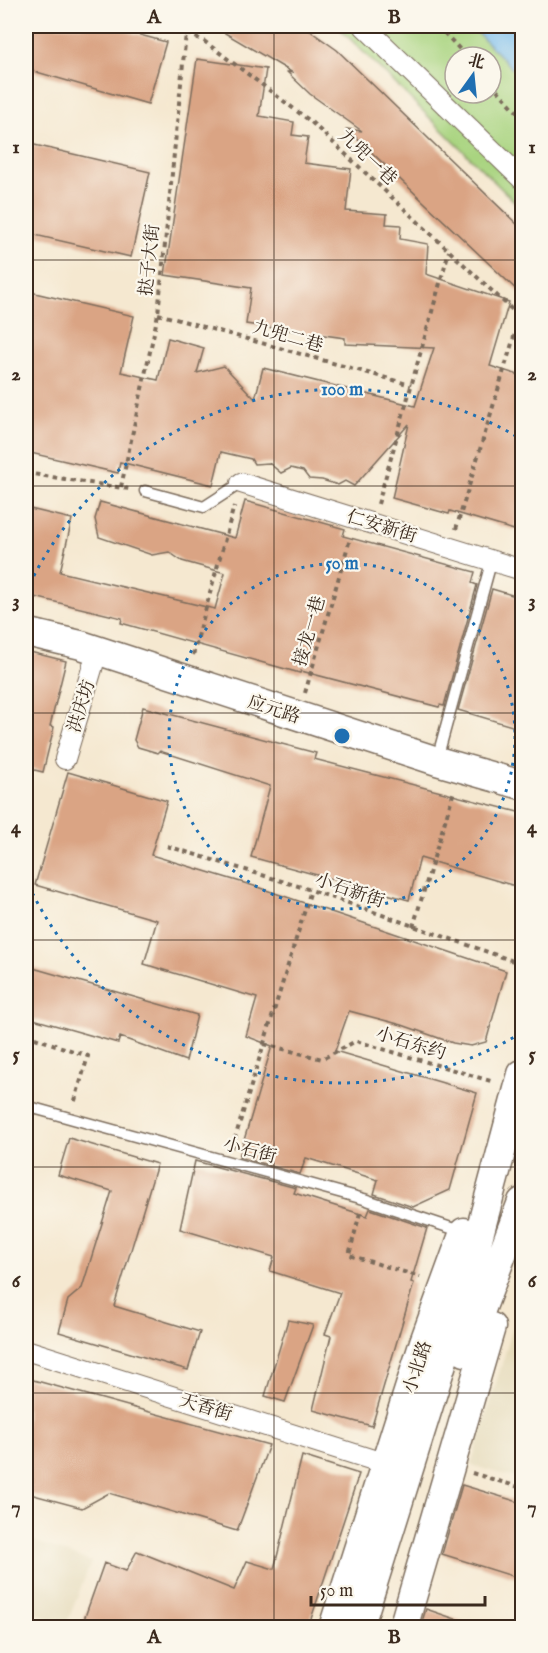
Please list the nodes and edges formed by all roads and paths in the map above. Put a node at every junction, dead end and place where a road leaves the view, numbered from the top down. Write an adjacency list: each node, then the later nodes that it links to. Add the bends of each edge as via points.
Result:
1 (171, 26): 4 (path, 九兜一巷)
2 (364, 26): 8 (street)
3 (438, 26): 5 (path)
4 (186, 33): 9 (path, 九兜一巷, via 204,41 310,121); 10 (path, 挞子大街)
5 (456, 45)
6 (503, 96): 7 (path)
7 (522, 117)
8 (522, 178)
9 (449, 251): 11 (path, 九兜一巷); 12 (path, 接龙一巷)
10 (158, 314): 12 (path, 九兜二巷); 15 (path, 挞子大街)
11 (521, 316): 18 (path)
12 (411, 385): 17 (path, 接龙一巷)
13 (26, 473): 15 (path)
14 (241, 483): 16 (lane, via 204,507); 17 (street, 仁安新街); 23 (path)
15 (121, 487): 16 (path)
16 (145, 491)
17 (364, 521): 18 (street, 仁安新街); 24 (path, 接龙一巷)
18 (451, 547): 19 (street, 仁安新街)
19 (492, 559): 20 (street, 仁安新街); 26 (lane)
20 (522, 570)
21 (26, 632): 22 (street, 应元路)
22 (97, 652): 23 (street, 应元路); 25 (street, 洪庆坊)
23 (185, 681): 24 (street, 应元路)
24 (298, 716): 26 (street, 应元路)
25 (65, 759)
26 (449, 764): 27 (street, 应元路); 32 (path)
27 (522, 785)
28 (167, 846): 31 (path, 小石新街)
29 (26, 868): 30 (path)
30 (32, 870)
31 (311, 890): 32 (path, 小石新街); 35 (path)
32 (413, 927): 33 (path, 小石新街)
33 (522, 964)
34 (26, 1035): 38 (path, via 88,1056)
35 (264, 1044): 36 (path, 小石东约, via 322,1059 356,1041); 39 (path)
36 (517, 1091): 42 (street, 小北路); 45 (street, 小北路)
37 (26, 1106): 38 (lane, 小石街)
38 (70, 1118): 39 (lane, 小石街)
39 (227, 1162): 40 (lane, 小石街)
40 (364, 1199): 42 (lane, 小石街); 43 (path, via 349,1255)
41 (522, 1210): 45 (street, 小北路); 47 (street, 小北路)
42 (464, 1232): 43 (street, 小北路)
43 (444, 1285): 46 (street, 小北路)
44 (26, 1350): 46 (street, 天香街)
45 (453, 1360): 50 (street, 小北路); 51 (street, 小北路)
46 (386, 1464): 49 (street, 小北路)
47 (451, 1467): 48 (path); 52 (street, 小北路)
48 (522, 1488)
49 (333, 1628)
50 (358, 1628)
51 (378, 1628)
52 (403, 1628)

